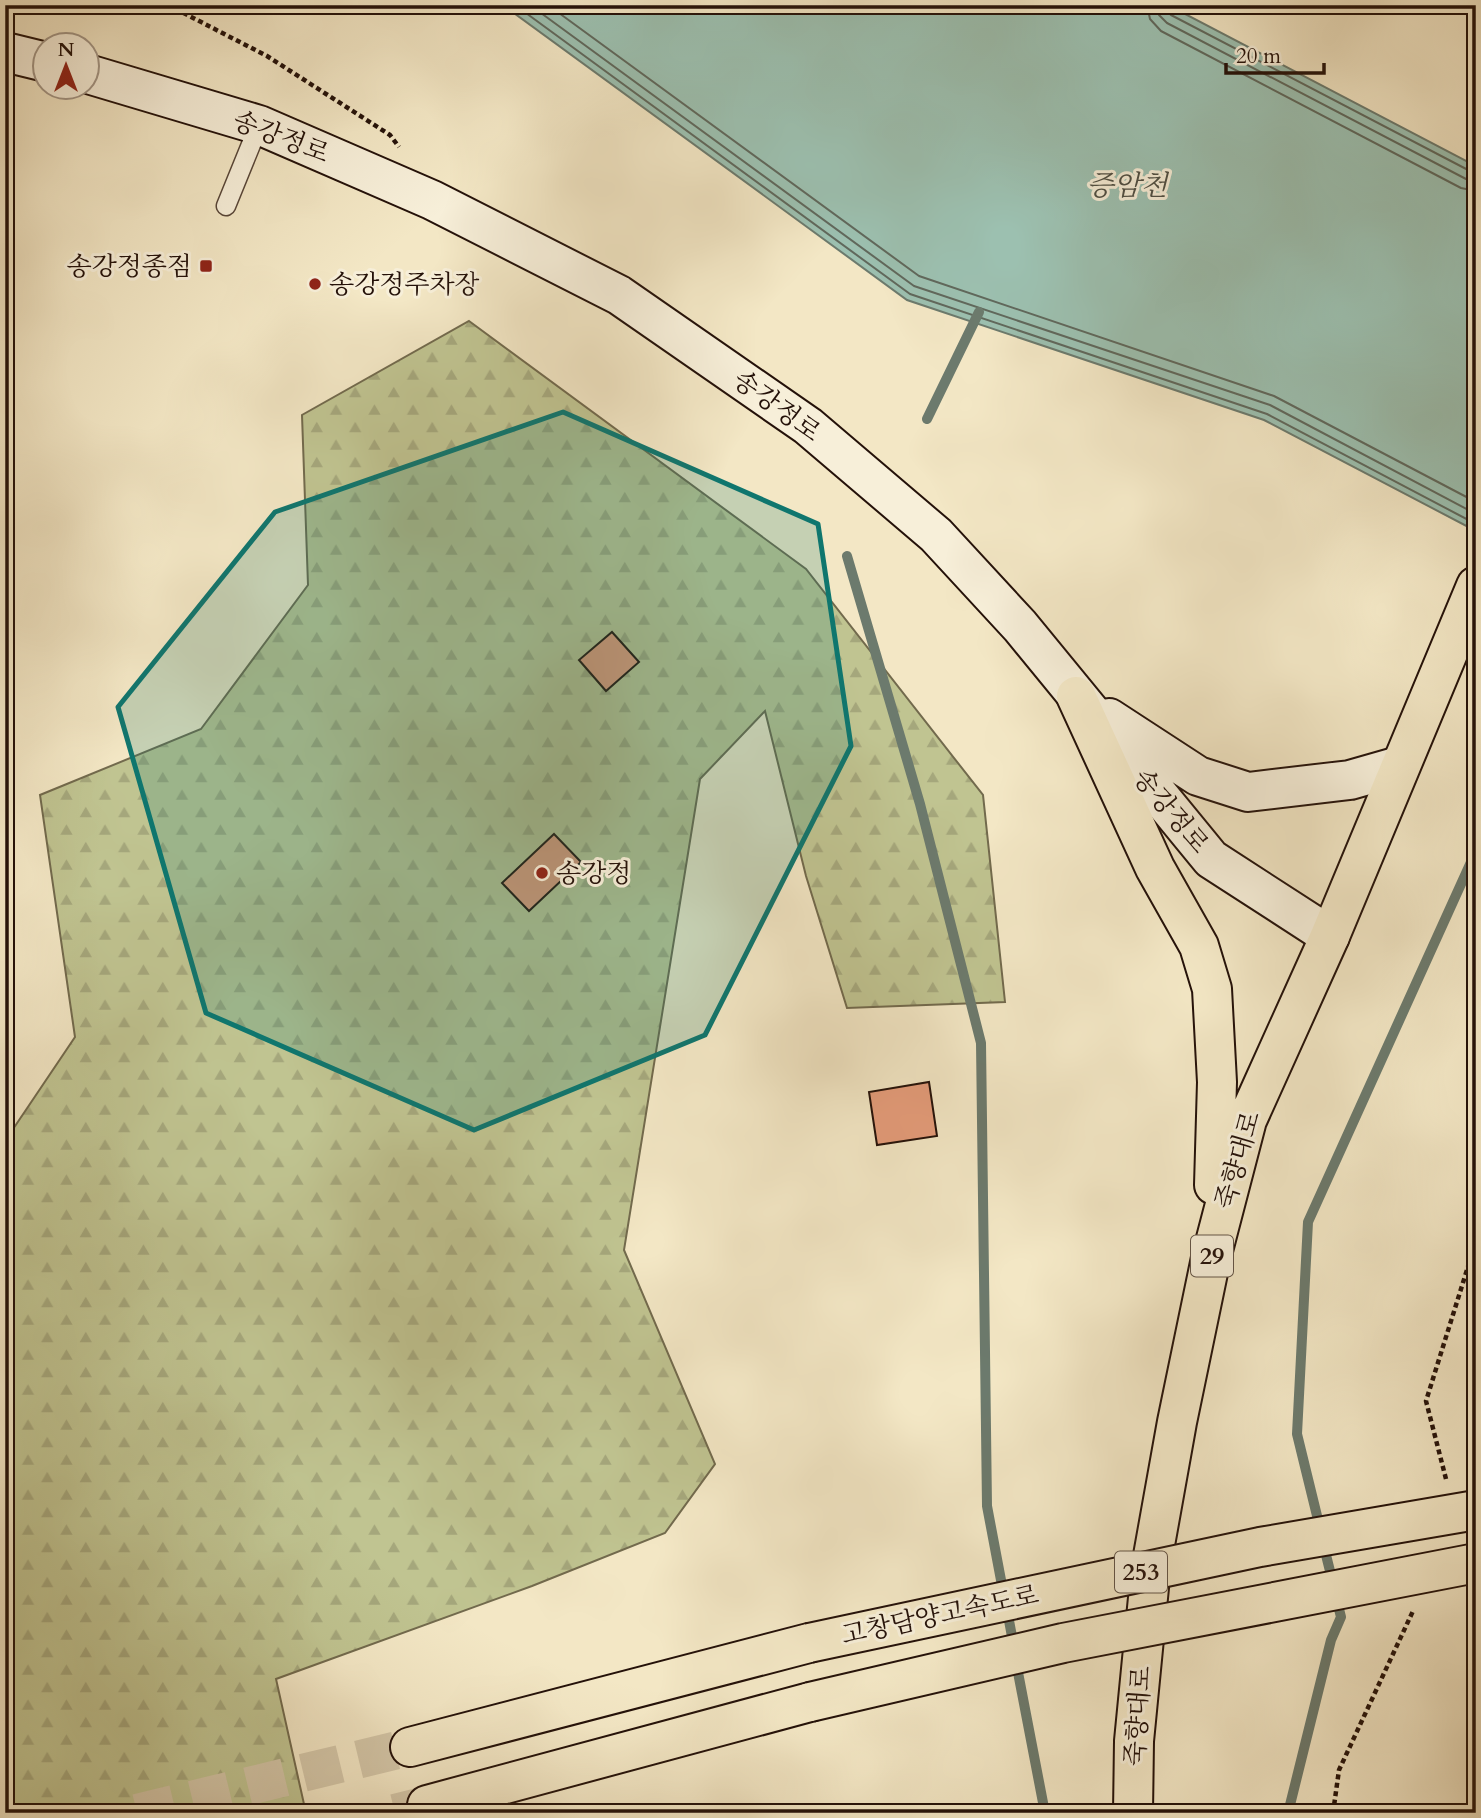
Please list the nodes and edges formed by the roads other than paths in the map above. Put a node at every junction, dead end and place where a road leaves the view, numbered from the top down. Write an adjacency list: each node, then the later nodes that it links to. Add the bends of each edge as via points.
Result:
1 (5, 52): 2 (main road)
2 (32, 59)
3 (102, 78): 4 (main road, 송강정로)
4 (259, 125): 5 (lane); 7 (main road, 송강정로, via 432,200 619,295 808,426 936,535 1020,626)
5 (226, 206)
6 (1476, 586): 8 (main road, 죽향대로 / 29)
7 (1076, 696): 8 (main road, via 1198,776 1248,792 1350,780); 9 (main road, 송강정로, via 1211,859); 10 (main road, via 1155,868 1199,946 1212,989 1217,1082)
8 (1399, 766): 9 (main road, 죽향대로 / 29)
9 (1329, 936): 10 (main road, 죽향대로 / 29, via 1247,1120)
10 (1211, 1258): 15 (main road, 죽향대로 / 29, via 1151,1567 1134,1741)
11 (1476, 1510): 13 (main road, 고창담양고속도로 / 253, bridge, via 1261,1547 809,1643)
12 (1476, 1563): 14 (main road, 고창담양고속도로 / 253, bridge, via 1063,1643 810,1702)
13 (410, 1747)
14 (427, 1805)
15 (1133, 1813)

